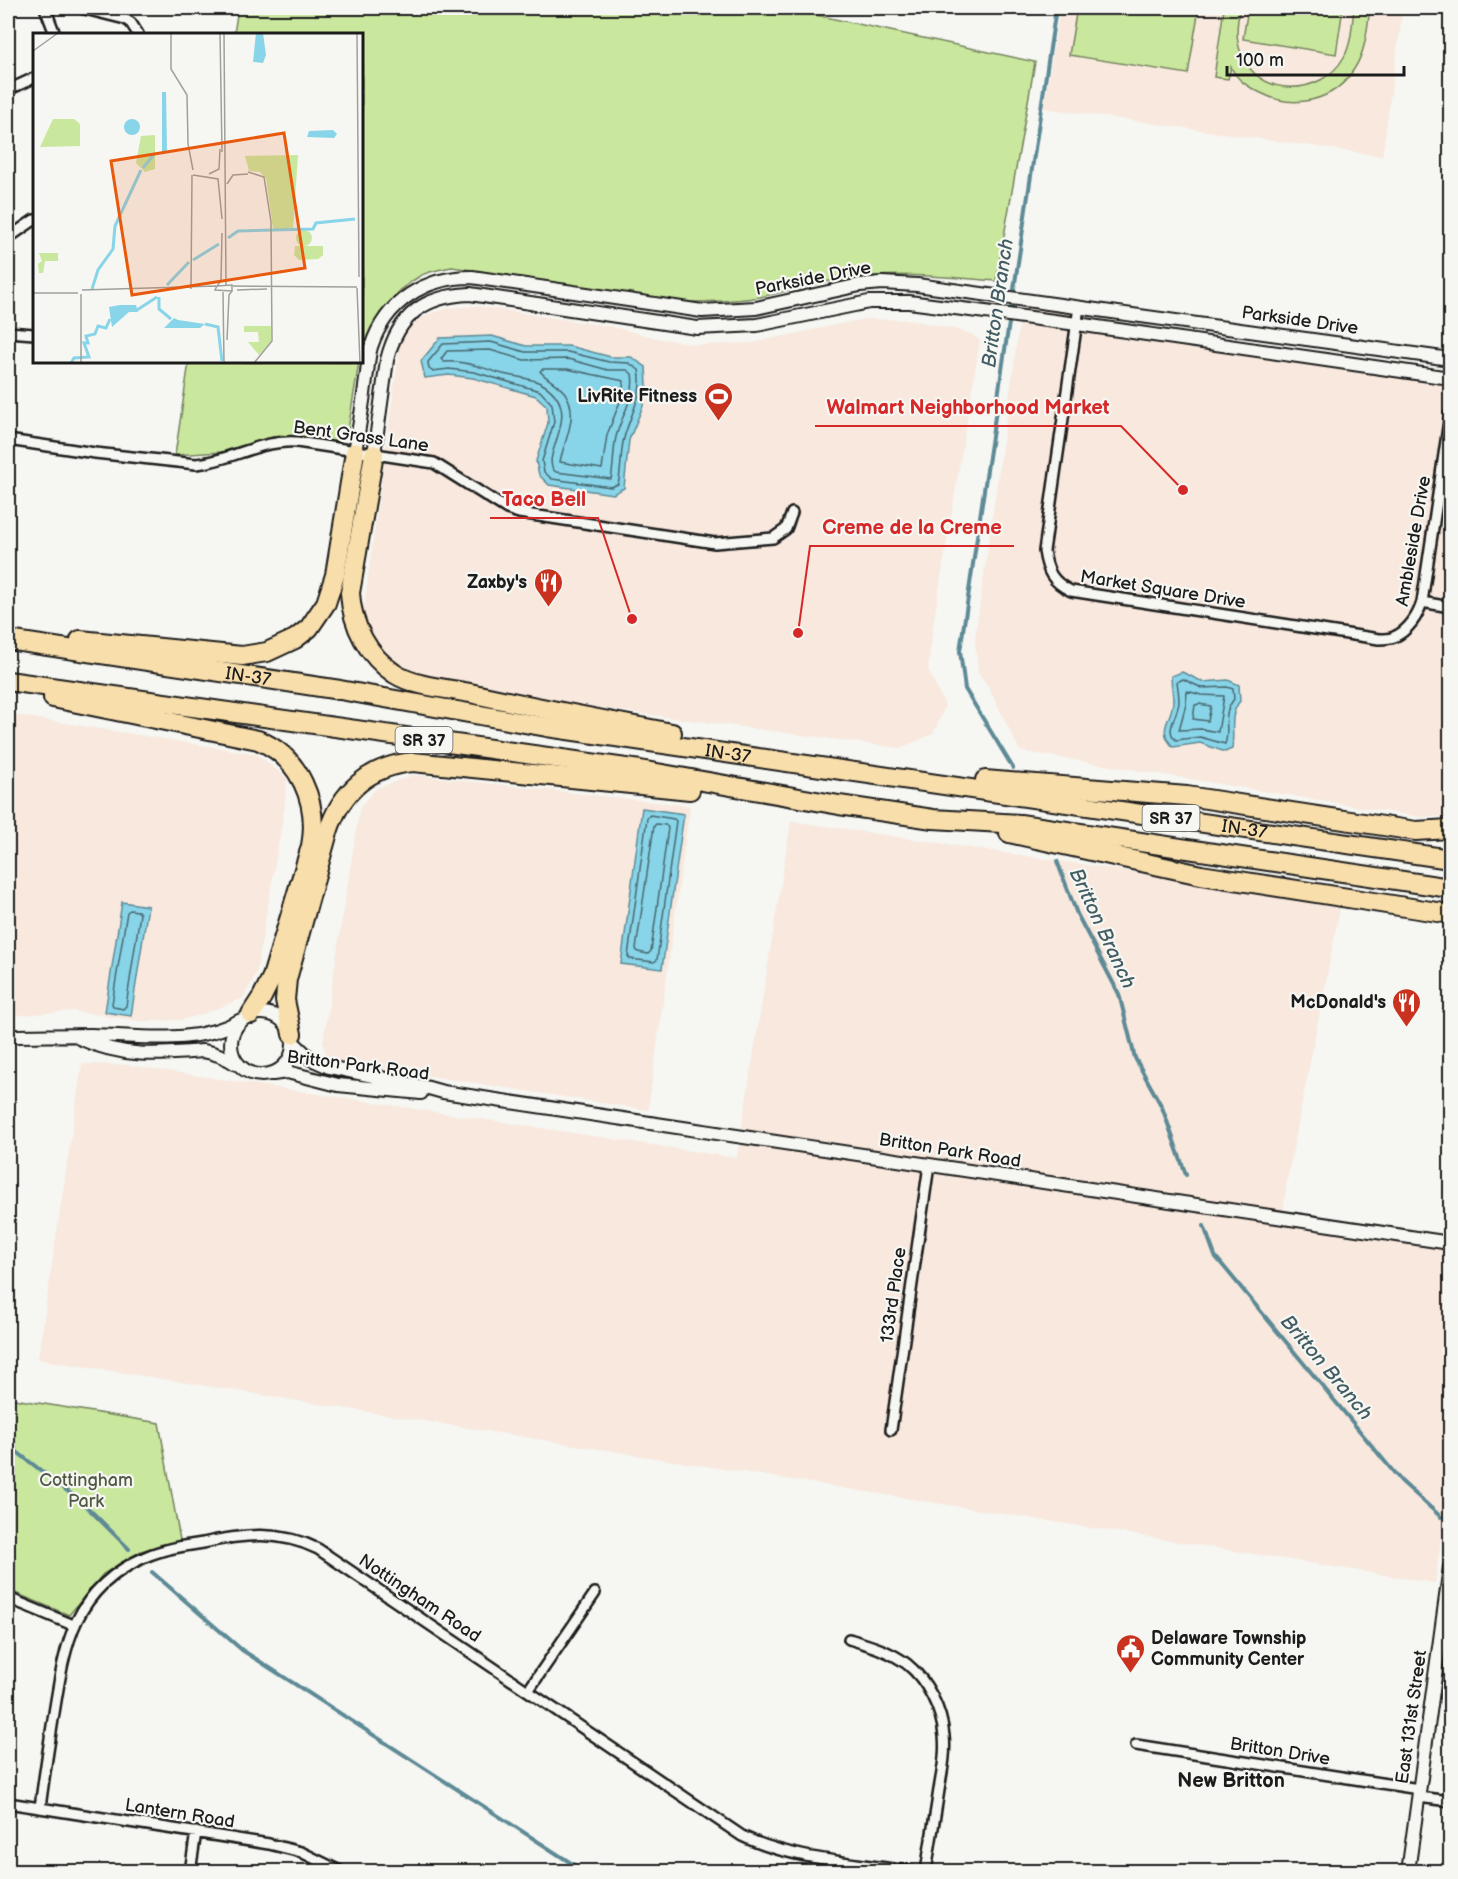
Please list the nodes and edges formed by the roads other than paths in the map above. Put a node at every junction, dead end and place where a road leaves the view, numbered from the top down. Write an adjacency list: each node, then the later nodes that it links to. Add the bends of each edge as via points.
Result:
1 (46, 8): 3 (street)
2 (81, 8): 4 (street, via 125,19)
3 (55, 33)
4 (137, 33)
5 (33, 78): 6 (street)
6 (8, 90)
7 (33, 221): 8 (street)
8 (8, 238)
9 (1079, 308): 10 (street, Market Square Drive); 13 (street, Parkside Drive); 17 (street, Parkside Drive, via 882,283 756,308 702,311 452,277 417,289 382,323 370,350)
10 (1077, 324): 14 (street, Parkside Drive); 17 (street, Parkside Drive, via 909,302 869,302 758,325 697,328 470,294 453,295 420,306 406,318 390,347); 21 (street, Market Square Drive, via 1044,551 1051,577 1071,591 1119,599 1379,639)
11 (8, 332): 12 (street)
12 (33, 334)
13 (1450, 359)
14 (1450, 378)
15 (1450, 414): 19 (street, Ambleside Drive)
16 (8, 440): 17 (street, Bent Grass Lane, via 196,464 283,441)
17 (364, 453): 18 (street, Bent Grass Lane, via 441,466 519,513 715,543 773,538 786,529); 22 (highway, via 330,595 309,628 276,649 242,656); 26 (highway, via 350,593 361,637 381,663 410,681 695,738)
18 (792, 513)
19 (1422, 602): 20 (street); 21 (street, Ambleside Drive, via 1419,614)
20 (1450, 607)
21 (1400, 632)
22 (8, 634)
23 (8, 640): 26 (highway, IN-37 / SR 37)
24 (8, 681): 28 (highway, IN-37 / SR 37, via 628,769)
25 (8, 687): 34 (highway, via 258,740 296,769 309,799 313,836 272,977)
26 (742, 755): 27 (highway, IN-37 / SR 37)
27 (892, 777): 30 (highway, via 956,777 1187,796 1416,831); 31 (highway, IN-37 / SR 37)
28 (839, 805): 29 (highway, IN-37 / SR 37); 37 (highway, via 422,763 400,764 379,771 350,790 333,817 287,979 285,1000)
29 (933, 819): 32 (highway, IN-37 / SR 37, via 1020,824); 33 (highway, via 1201,875)
30 (1450, 829)
31 (1450, 859)
32 (1450, 888)
33 (1450, 914)
34 (246, 1017): 36 (street, via 196,1036); 37 (street, via 261,1012 280,1017); 38 (street, via 234,1028 231,1038 230,1048)
35 (8, 1036): 36 (street)
36 (75, 1036): 38 (street, via 134,1054 211,1053)
37 (293, 1038): 39 (street, via 286,1064); 40 (street, Britton Park Road, via 311,1059 329,1067)
38 (240, 1066): 39 (street, via 248,1072)
39 (268, 1075): 40 (street, Britton Park Road, via 287,1072 338,1085)
40 (443, 1092): 41 (street, Britton Park Road)
41 (929, 1165): 42 (street, Britton Park Road); 43 (street, 133rd Place)
42 (1450, 1243)
43 (891, 1430)
44 (1450, 1567): 51 (street, East 131st Street)
45 (594, 1593): 49 (street)
46 (8, 1598): 47 (street)
47 (73, 1625): 49 (street, Nottingham Road, via 102,1586 144,1558 236,1536 276,1536 318,1549); 54 (street, Nottingham Road, via 61,1668)
48 (849, 1639): 59 (street, via 876,1647 906,1663 927,1689 939,1713 945,1738 944,1759)
49 (528, 1691): 58 (street, Nottingham Road, via 752,1841 795,1853)
50 (1136, 1745): 51 (street, Britton Drive)
51 (1418, 1793): 52 (street, Britton Drive); 60 (street, East 131st Street)
52 (1450, 1802)
53 (8, 1803): 54 (street, Lantern Road)
54 (40, 1808): 55 (street, Lantern Road)
55 (196, 1832): 56 (street); 57 (street, Lantern Road, via 286,1848)
56 (190, 1872)
57 (342, 1872)
58 (914, 1872)
59 (926, 1872)
60 (1408, 1872)

